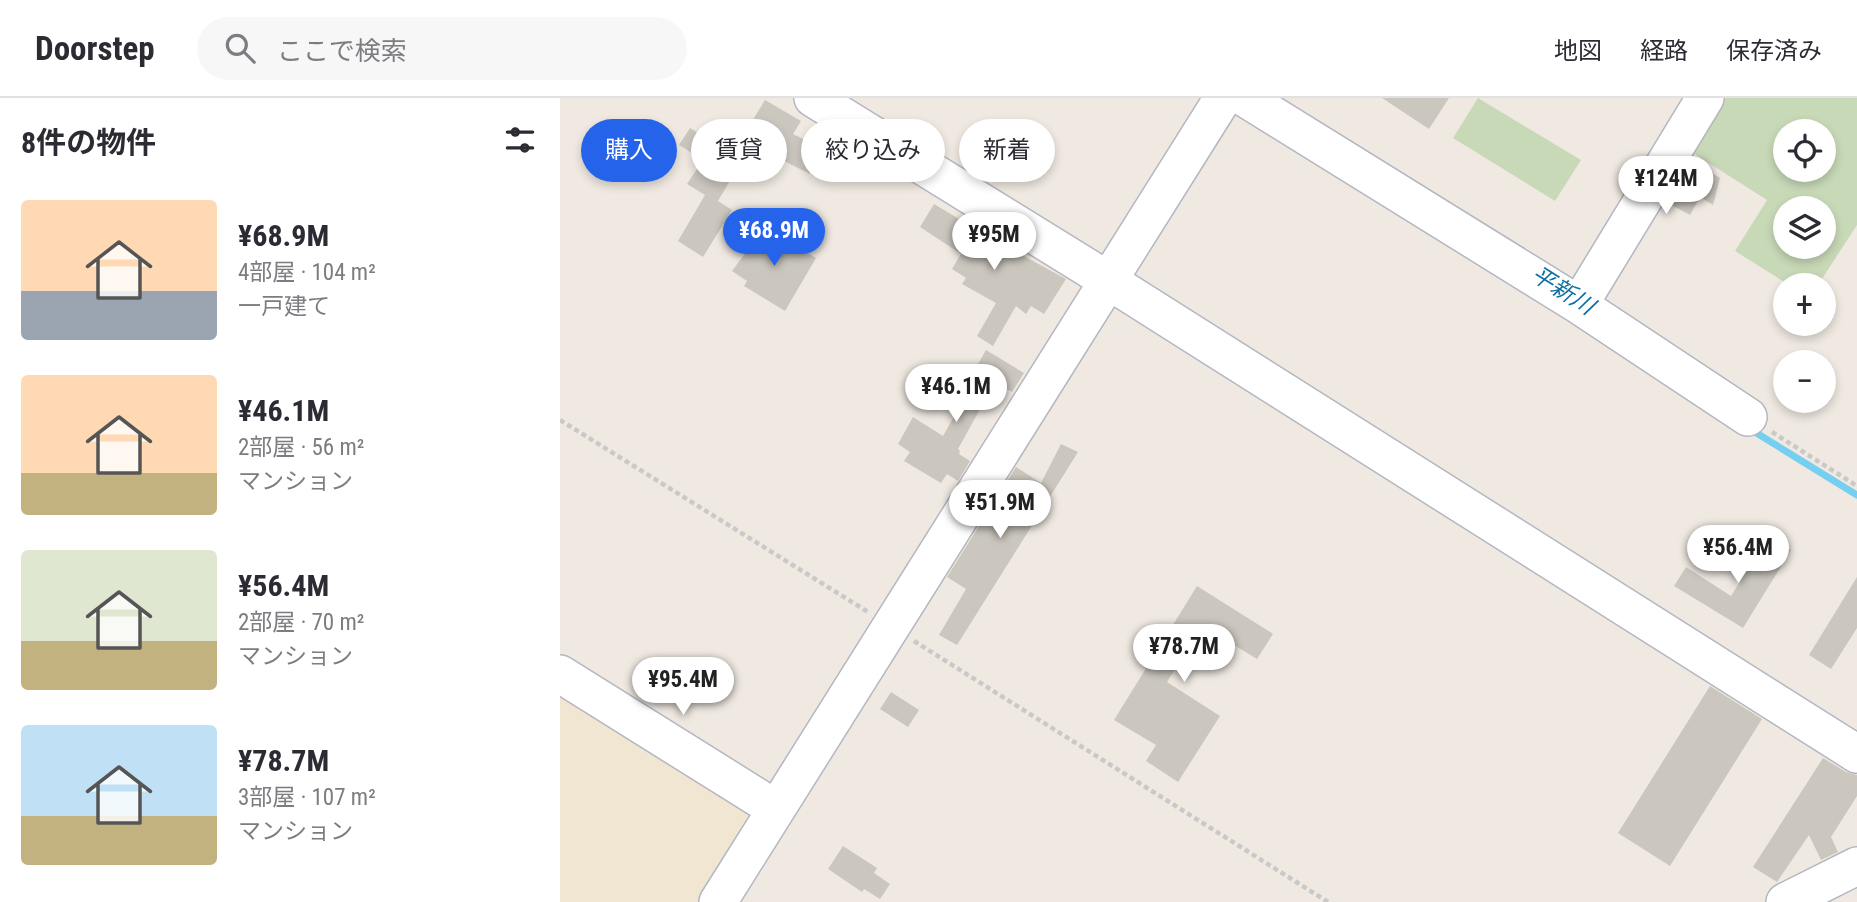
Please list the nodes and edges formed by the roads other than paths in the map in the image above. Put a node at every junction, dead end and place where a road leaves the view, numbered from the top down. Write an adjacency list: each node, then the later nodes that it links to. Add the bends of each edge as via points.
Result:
1 (813, 98): 5 (street)
2 (1223, 98): 5 (street)
3 (1245, 98): 6 (street, via 1528,265)
4 (1699, 100): 6 (street)
5 (1109, 281): 9 (street); 10 (street)
6 (1579, 305): 7 (street)
7 (1748, 417)
8 (560, 674): 10 (street)
9 (1857, 754)
10 (776, 809): 12 (street)
11 (1857, 866): 13 (street)
12 (718, 902)
13 (1785, 902)

